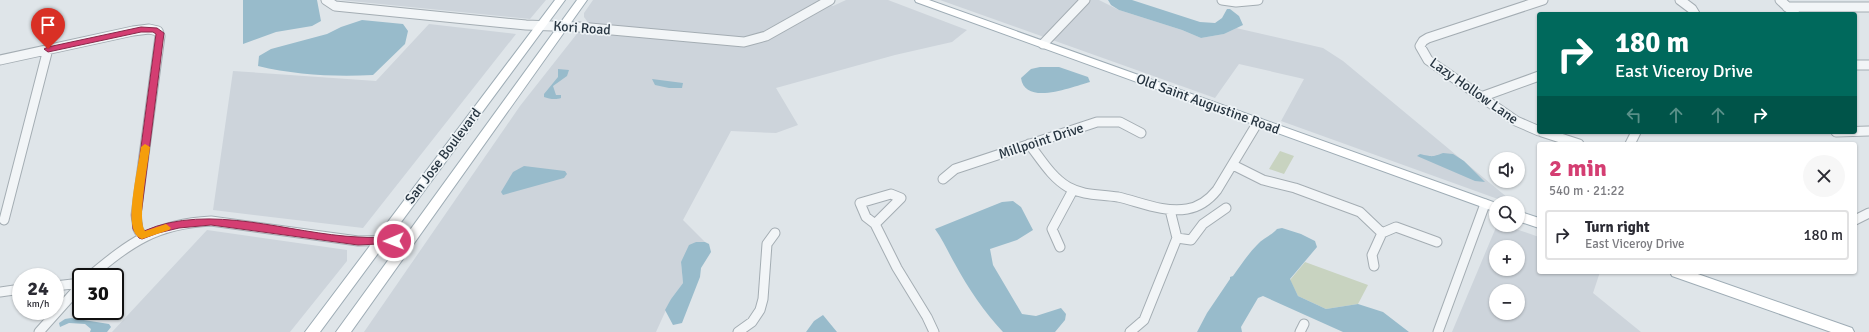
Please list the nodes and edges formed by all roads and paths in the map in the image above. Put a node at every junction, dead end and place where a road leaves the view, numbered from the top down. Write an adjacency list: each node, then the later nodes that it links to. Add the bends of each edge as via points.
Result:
1 (326, 0): 16 (street, Kori Road, via 334,6)
2 (560, 0): 16 (main road, San Jose Boulevard)
3 (582, 0): 17 (main road, San Jose Boulevard)
4 (830, 0): 17 (street, Kori Road, via 766,36 744,42)
5 (920, 0): 18 (main road, Old Saint Augustine Road)
6 (1085, 0): 18 (street)
7 (1222, 0): 8 (street)
8 (1258, 0)
9 (1543, 0): 24 (street, Lazy Hollow Lane, via 1422,41 1420,46 1428,60)
10 (1680, 0): 14 (street)
11 (1780, 0): 13 (street)
12 (1868, 6): 13 (street)
13 (1787, 7): 15 (street)
14 (1694, 12)
15 (1793, 12)
16 (540, 26): 17 (street, Kori Road); 51 (main road, San Jose Boulevard)
17 (562, 26): 50 (main road, San Jose Boulevard)
18 (1043, 44): 25 (main road, Old Saint Augustine Road)
19 (48, 49): 20 (street); 43 (street); 48 (street, via 149,29 158,31 160,36 136,215)
20 (0, 60)
21 (1857, 65): 22 (street)
22 (1869, 65)
23 (1537, 77): 24 (street)
24 (1481, 97): 26 (street, Lazy Hollow Lane, via 1516,121)
25 (1258, 122): 33 (street); 36 (main road, Old Saint Augustine Road)
26 (1537, 130)
27 (1869, 131): 28 (street)
28 (1857, 132)
29 (1141, 133): 32 (street, Millpoint Drive, via 1130,124 1106,120)
30 (1548, 134): 31 (street)
31 (1573, 142)
32 (1029, 144): 34 (street, Millpoint Drive, via 955,169); 35 (street, via 1055,175)
33 (1233, 165): 38 (street, via 1207,201 1195,207); 47 (street, via 1263,180 1295,188 1360,212)
34 (942, 179)
35 (1073, 190): 38 (street, via 1091,196 1129,199); 53 (street, via 1052,229)
36 (1489, 205)
37 (1226, 208): 49 (street, via 1204,224 1191,240)
38 (1170, 210): 49 (street)
39 (1489, 211): 66 (street)
40 (1869, 213): 42 (street)
41 (1525, 218): 44 (main road)
42 (1857, 219)
43 (4, 220)
44 (1537, 222)
45 (875, 224): 64 (street)
46 (776, 233): 63 (street, via 767,244 760,310 752,322)
47 (1382, 233): 52 (street, via 1396,227); 54 (street, via 1372,255)
48 (142, 236): 51 (street, via 179,224 211,221 327,238); 55 (street)
49 (1178, 238): 65 (street, via 1144,320)
50 (409, 240): 51 (street); 62 (main road, San Jose Boulevard)
51 (380, 241): 61 (main road, San Jose Boulevard)
52 (1437, 242)
53 (1060, 247)
54 (1374, 266)
55 (99, 268)
56 (1683, 274): 67 (main road)
57 (12, 290): 58 (street)
58 (0, 292)
59 (72, 294): 60 (street)
60 (39, 332)
61 (312, 332)
62 (343, 332)
63 (738, 332)
64 (934, 332)
65 (1130, 332)
66 (1438, 332)
67 (1847, 332)

